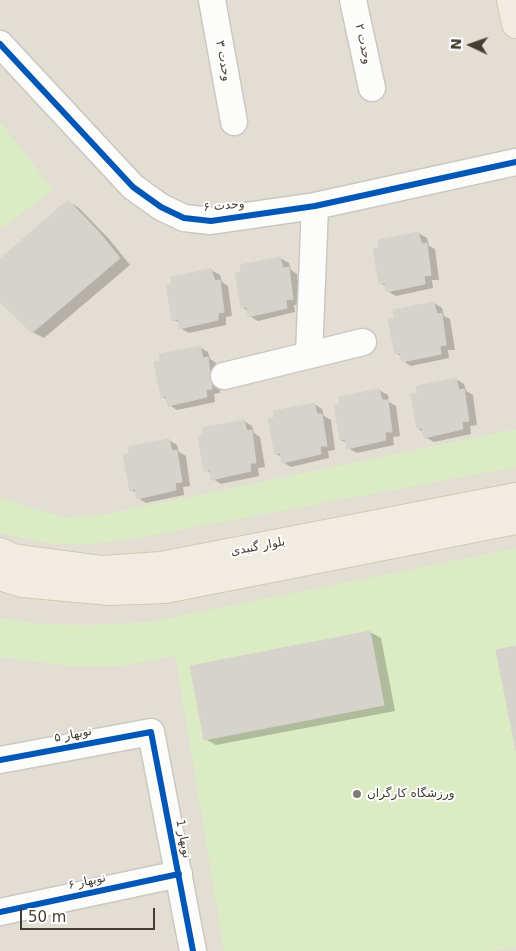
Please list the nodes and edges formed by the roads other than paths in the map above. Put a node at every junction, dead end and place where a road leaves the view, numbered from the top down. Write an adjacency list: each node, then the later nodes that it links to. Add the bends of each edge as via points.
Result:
1 (212, 0): 7 (street, وحدت ۳)
2 (353, 0): 6 (street, وحدت ۲)
3 (511, 0): 4 (main road)
4 (516, 24)
5 (0, 44): 9 (street, وحدت ۶, via 133,187 161,207 184,218 211,221)
6 (372, 88)
7 (234, 122)
8 (516, 162): 9 (street, وحدت ۶)
9 (315, 206): 11 (street)
10 (363, 342): 11 (street)
11 (309, 355): 12 (street)
12 (224, 376)
13 (516, 497): 15 (main road, بلوار گنبدی, via 161,566 102,570 13,558)
14 (516, 520): 16 (main road, بلوار گنبدی, via 165,589 110,591 22,583)
15 (0, 552)
16 (0, 576)
17 (151, 732): 18 (street, نوبهار ۵); 19 (street, نوبهار 1)
18 (0, 760)
19 (178, 874): 20 (street, نوبهار ۶); 21 (street, نوبهار 1)
20 (0, 912)
21 (193, 951)

